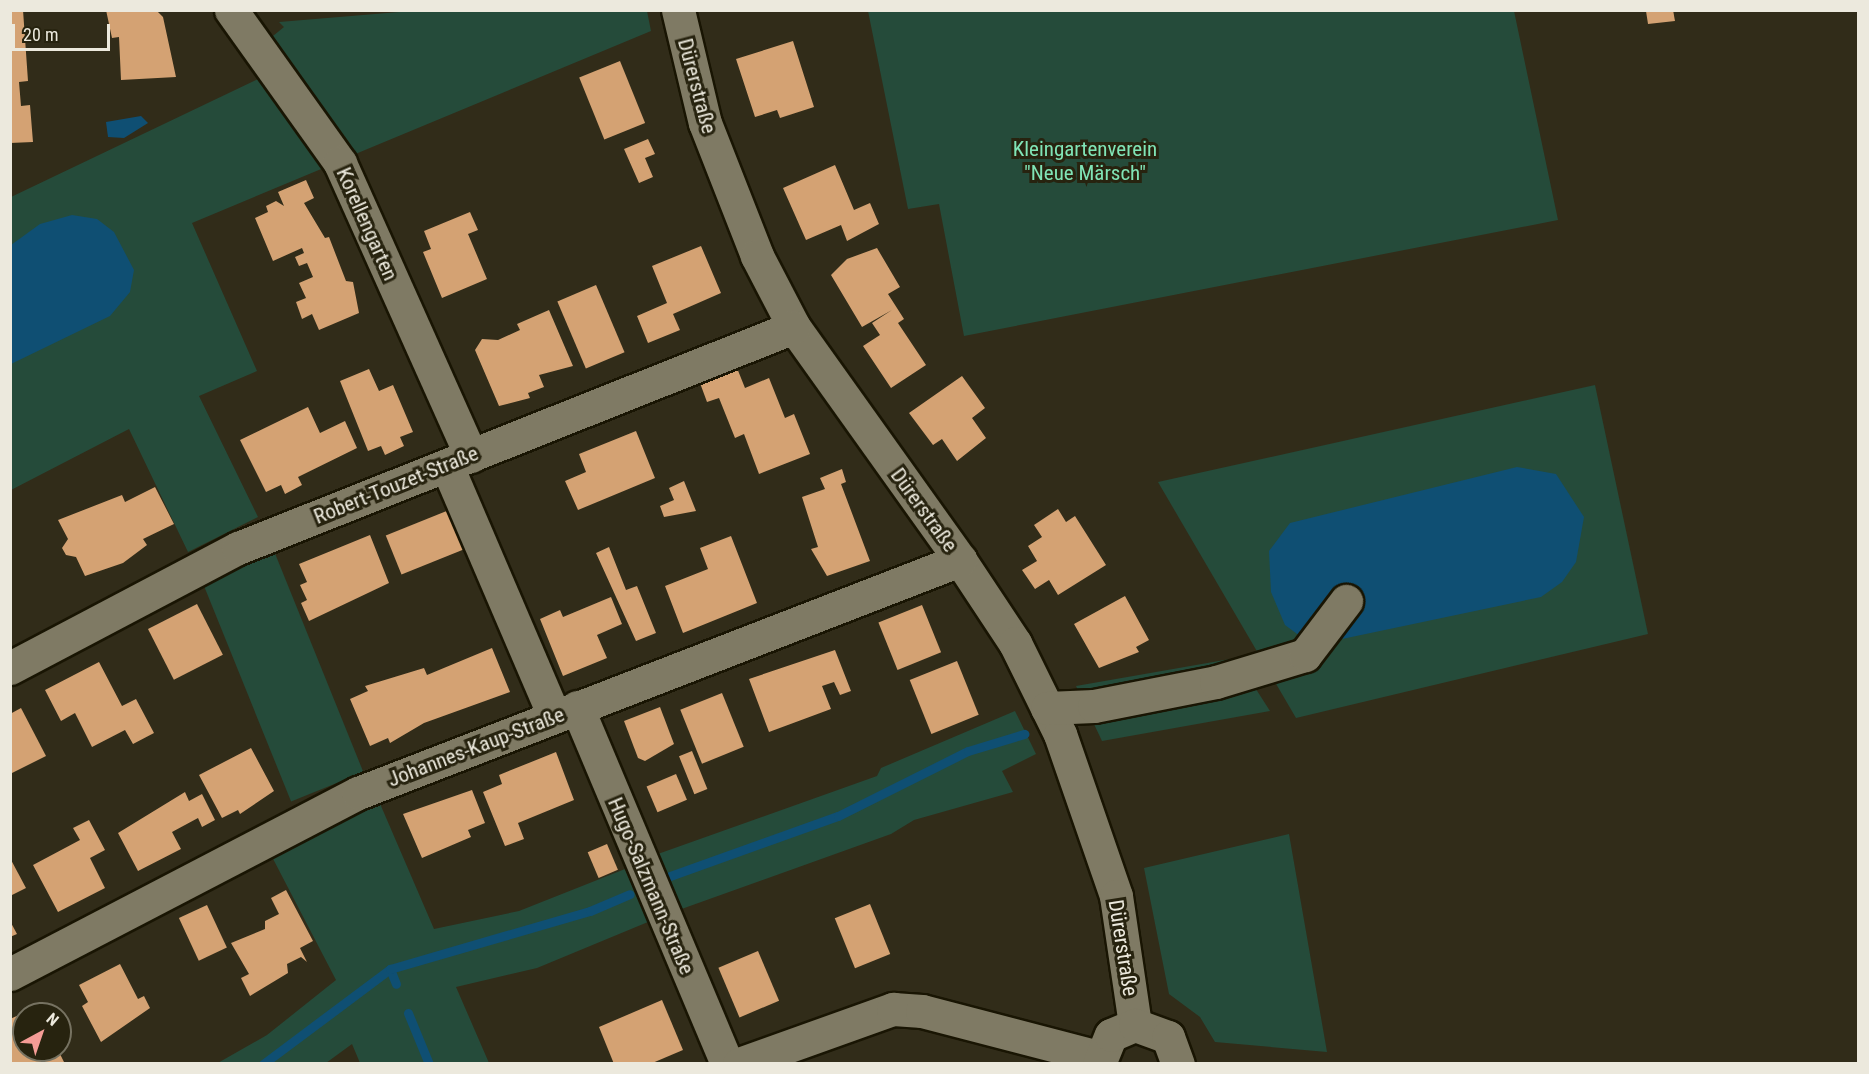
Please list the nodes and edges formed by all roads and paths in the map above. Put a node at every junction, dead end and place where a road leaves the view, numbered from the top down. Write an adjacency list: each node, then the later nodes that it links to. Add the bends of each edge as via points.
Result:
1 (231, 10): 4 (street, Korellengarten, via 340,163)
2 (678, 10): 3 (street, Dürerstraße, via 705,123 757,256)
3 (794, 327): 4 (street, Robert-Touzet-Straße); 5 (street, Dürerstraße)
4 (459, 461): 7 (street, Robert-Touzet-Straße, via 238,548); 9 (street, Korellengarten)
5 (960, 560): 8 (street, Dürerstraße, via 1015,643); 9 (street, Johannes-Kaup-Straße)
6 (1346, 601): 8 (street, via 1305,655 1216,682 1094,706)
7 (10, 668)
8 (1047, 708): 11 (street, Dürerstraße, via 1086,796 1116,896)
9 (566, 712): 10 (street, Johannes-Kaup-Straße, via 358,793); 13 (street, Hugo-Salzmann-Straße)
10 (10, 974)
11 (1134, 1025): 12 (street, Dürerstraße, via 1111,1035); 15 (street, Dürerstraße, via 1168,1037)
12 (1099, 1060): 14 (street, via 921,1011 892,1009)
13 (727, 1064)
14 (739, 1064)
15 (1178, 1064)

